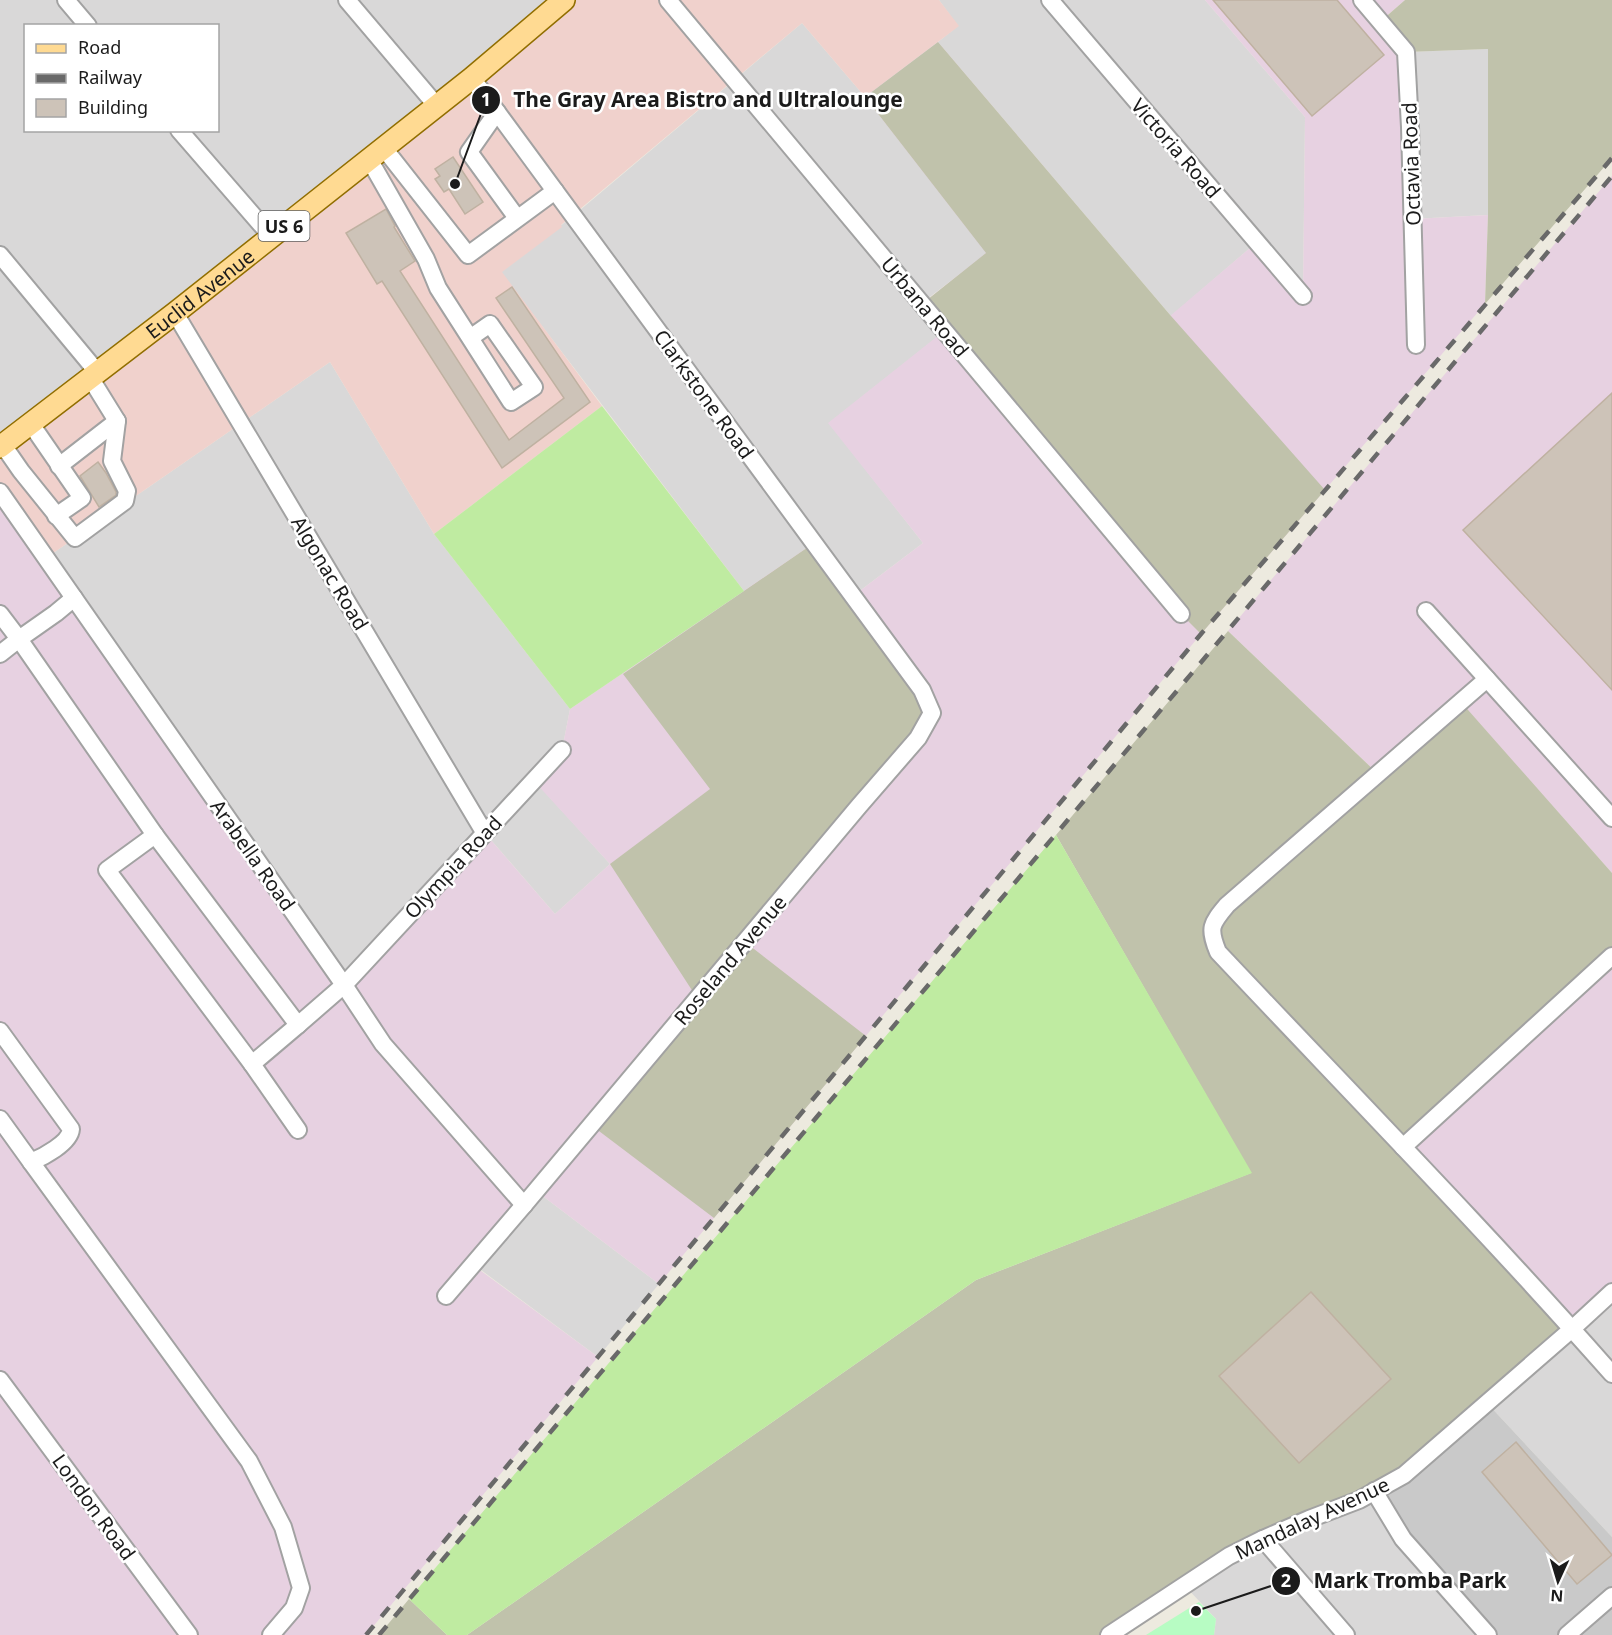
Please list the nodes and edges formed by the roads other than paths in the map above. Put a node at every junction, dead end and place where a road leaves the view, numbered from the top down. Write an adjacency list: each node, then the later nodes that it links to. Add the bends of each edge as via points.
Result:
1 (66, 0): 7 (street)
2 (347, 0): 9 (street)
3 (564, 0): 8 (main road, Euclid Avenue / US 6)
4 (668, 0): 31 (street, Urbana Road)
5 (1050, 0): 17 (street, Victoria Road)
6 (1362, 0): 20 (street, Octavia Road, via 1406,51)
7 (86, 24)
8 (472, 78): 9 (main road, Euclid Avenue / US 6); 10 (street, Clarkstone Road)
9 (436, 105): 12 (main road, Euclid Avenue / US 6)
10 (497, 112): 13 (street, Clarkstone Road); 14 (street, via 469,152)
11 (181, 132): 15 (street)
12 (376, 153): 14 (street, via 468,255); 15 (main road, Euclid Avenue / US 6); 19 (street, via 438,288)
13 (555, 191): 14 (street); 35 (street, Clarkstone Road, via 922,690)
14 (517, 218)
15 (271, 236): 18 (main road, Euclid Avenue / US 6)
16 (0, 255): 21 (street)
17 (1303, 296)
18 (175, 313): 21 (main road, Euclid Avenue / US 6); 38 (street, Algonac Road)
19 (470, 338)
20 (1416, 345)
21 (95, 376): 22 (street); 23 (main road, Euclid Avenue / US 6)
22 (117, 421): 25 (street); 27 (street, via 112,461 127,491 125,501 75,538)
23 (31, 424): 24 (main road, Euclid Avenue / US 6); 25 (street)
24 (2, 446): 27 (street)
25 (58, 466): 27 (street, via 82,498)
26 (0, 492): 28 (street, Arabella Road)
27 (56, 516)
28 (74, 598): 32 (street); 41 (street, Arabella Road)
29 (1426, 611): 34 (street)
30 (0, 614): 32 (street)
31 (1181, 614)
32 (19, 639): 33 (street); 39 (street)
33 (0, 654)
34 (1487, 679): 37 (street); 47 (street, via 1227,904 1213,921 1212,939 1218,952)
35 (932, 713): 49 (street, Roseland Avenue, via 918,738)
36 (562, 750): 38 (street, Olympia Road)
37 (1612, 818)
38 (484, 832): 41 (street, Olympia Road)
39 (155, 835): 42 (street); 44 (street, via 107,870)
40 (1612, 956): 47 (street)
41 (344, 985): 42 (street, Olympia Road); 49 (street, Arabella Road, via 383,1044)
42 (298, 1025): 44 (street, Olympia Road)
43 (0, 1031): 48 (street, via 71,1129 66,1141)
44 (252, 1064): 46 (street)
45 (0, 1119): 48 (street)
46 (297, 1130)
47 (1403, 1147): 52 (street)
48 (30, 1162): 59 (street, via 249,1461 283,1527 302,1588 294,1608)
49 (524, 1205): 51 (street, Roseland Avenue)
50 (1612, 1292): 52 (street, Mandalay Avenue)
51 (446, 1296)
52 (1572, 1329): 53 (street); 55 (street, Mandalay Avenue, via 1404,1475)
53 (1612, 1374)
54 (0, 1380): 58 (street, London Road)
55 (1374, 1491): 56 (street, Mandalay Avenue); 62 (street, via 1403,1539)
56 (1263, 1539): 60 (street, Mandalay Avenue, via 1229,1556); 61 (street)
57 (1612, 1596): 63 (street)
58 (189, 1635)
59 (271, 1635)
60 (1110, 1635)
61 (1346, 1635)
62 (1488, 1635)
63 (1567, 1635)

